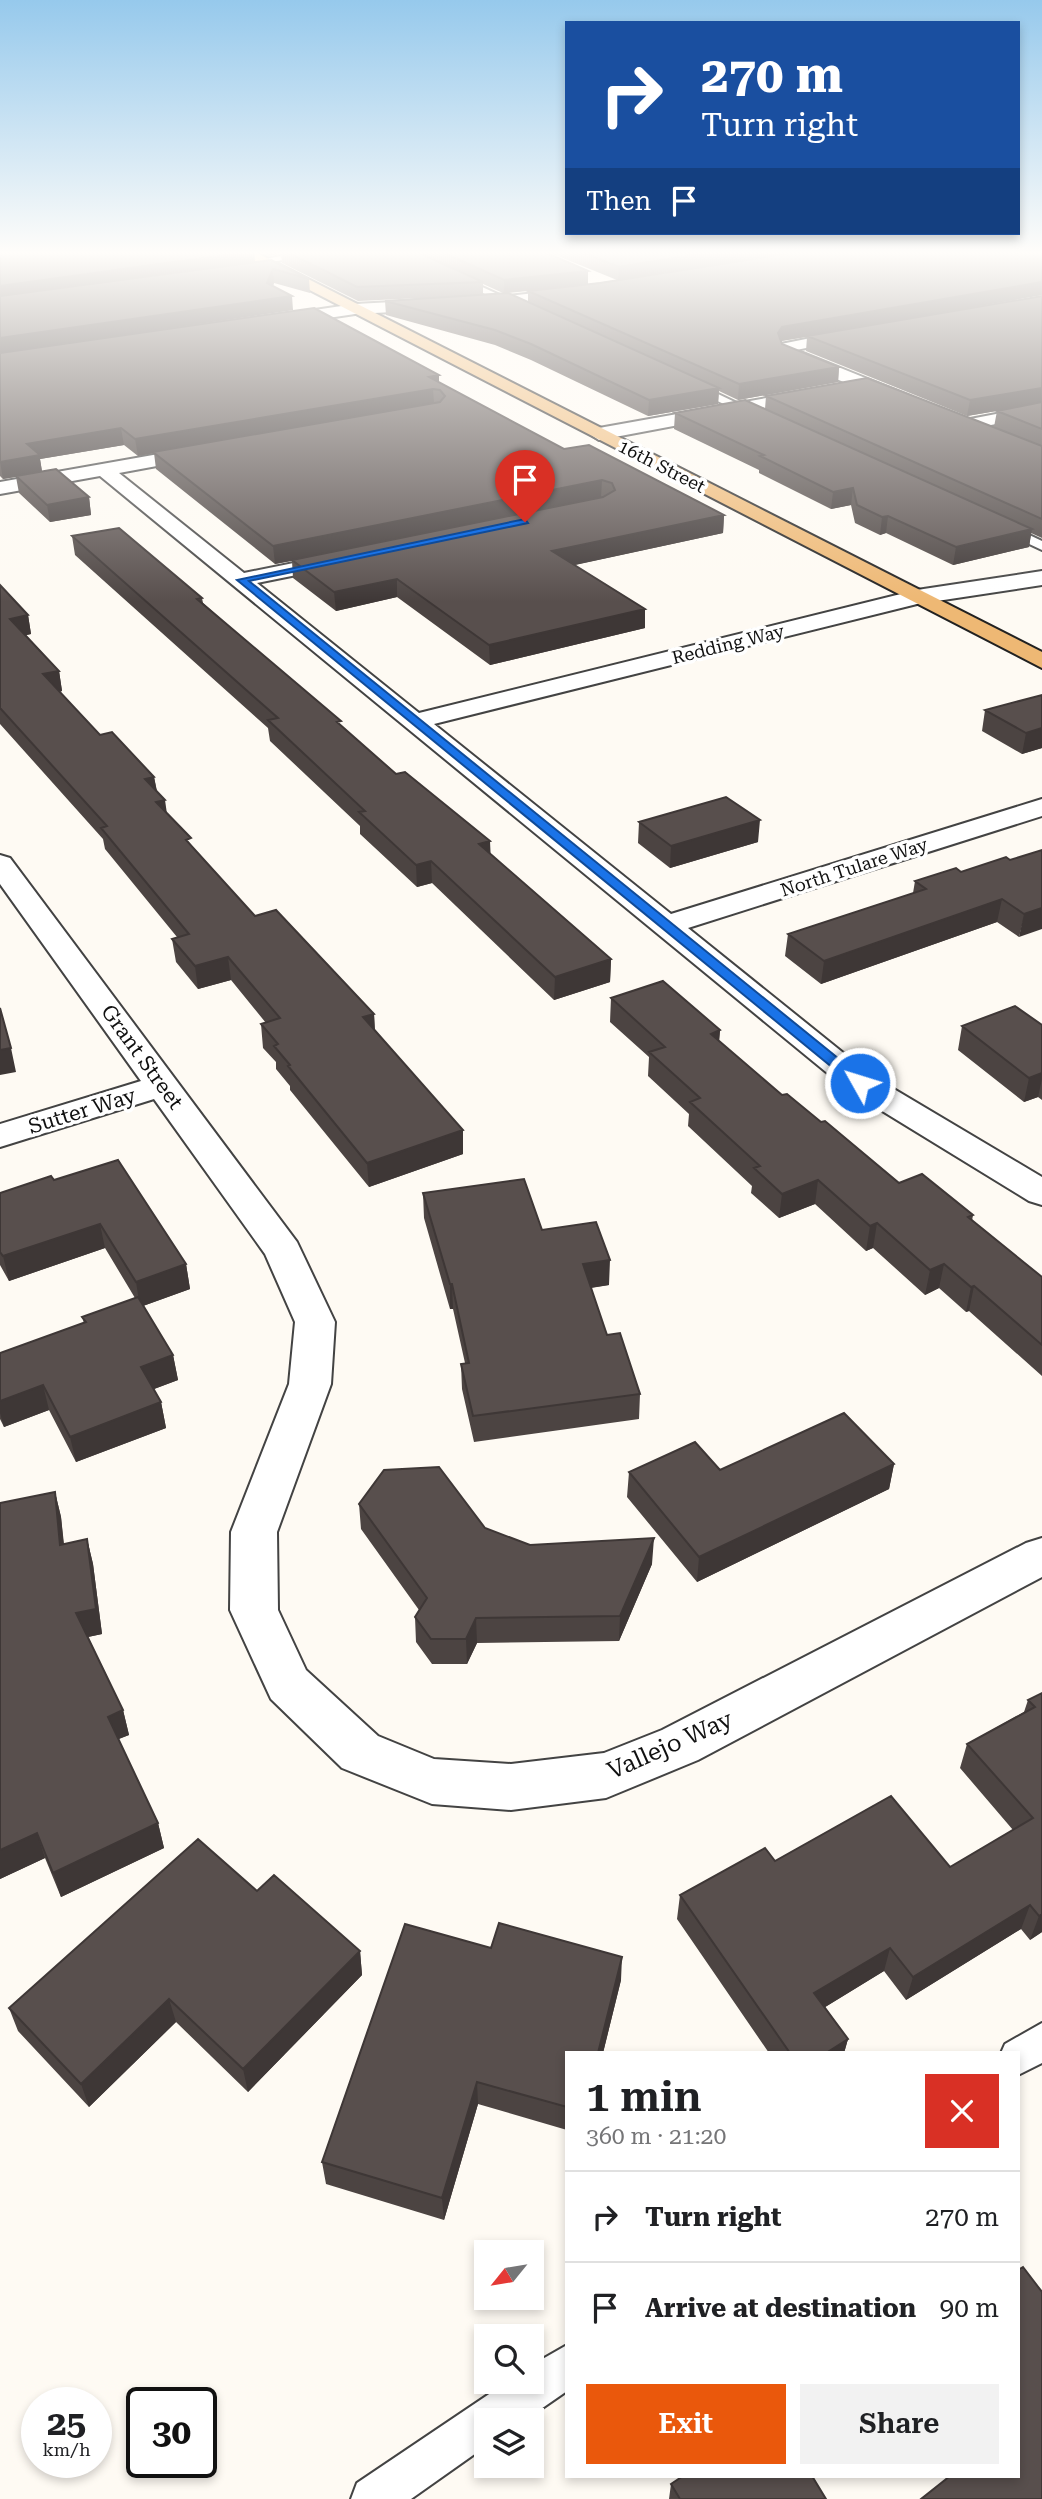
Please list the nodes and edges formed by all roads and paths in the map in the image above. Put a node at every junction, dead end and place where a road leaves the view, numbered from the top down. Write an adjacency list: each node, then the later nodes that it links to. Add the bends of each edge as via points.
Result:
1 (471, 369): 9 (main road, 16th Street)
2 (827, 369): 4 (street)
3 (677, 379): 6 (lane)
4 (867, 385): 5 (street); 6 (street)
5 (916, 405)
6 (742, 409): 8 (lane); 9 (street)
7 (1042, 410): 10 (street, via 959,423)
8 (770, 421)
9 (599, 434): 19 (main road, 16th Street)
10 (991, 436)
11 (228, 448): 12 (street)
12 (104, 470): 13 (street); 18 (street)
13 (0, 488)
14 (996, 523): 15 (lane)
15 (1042, 546)
16 (362, 555): 18 (street)
17 (1042, 578): 19 (street, Redding Way)
18 (241, 580): 21 (street)
19 (917, 597): 20 (main road, 16th Street); 21 (street, Redding Way)
20 (1042, 662)
21 (417, 721): 24 (street)
22 (1042, 807): 24 (street, North Tulare Way)
23 (0, 864): 25 (street, Grant Street)
24 (665, 926): 27 (street, via 860,1083)
25 (164, 1085): 26 (street, Sutter Way); 28 (street, Grant Street)
26 (0, 1136)
27 (1042, 1193)
28 (284, 1251): 29 (street, Vallejo Way, via 315,1322 310,1384 254,1532 254,1609 288,1684 360,1752 432,1781 512,1787 606,1775 680,1745)
29 (1042, 1556)
30 (1042, 2040): 31 (lane)
31 (1020, 2056)
32 (565, 2367): 33 (lane)
33 (506, 2408)
34 (474, 2430): 35 (lane)
35 (373, 2499)

